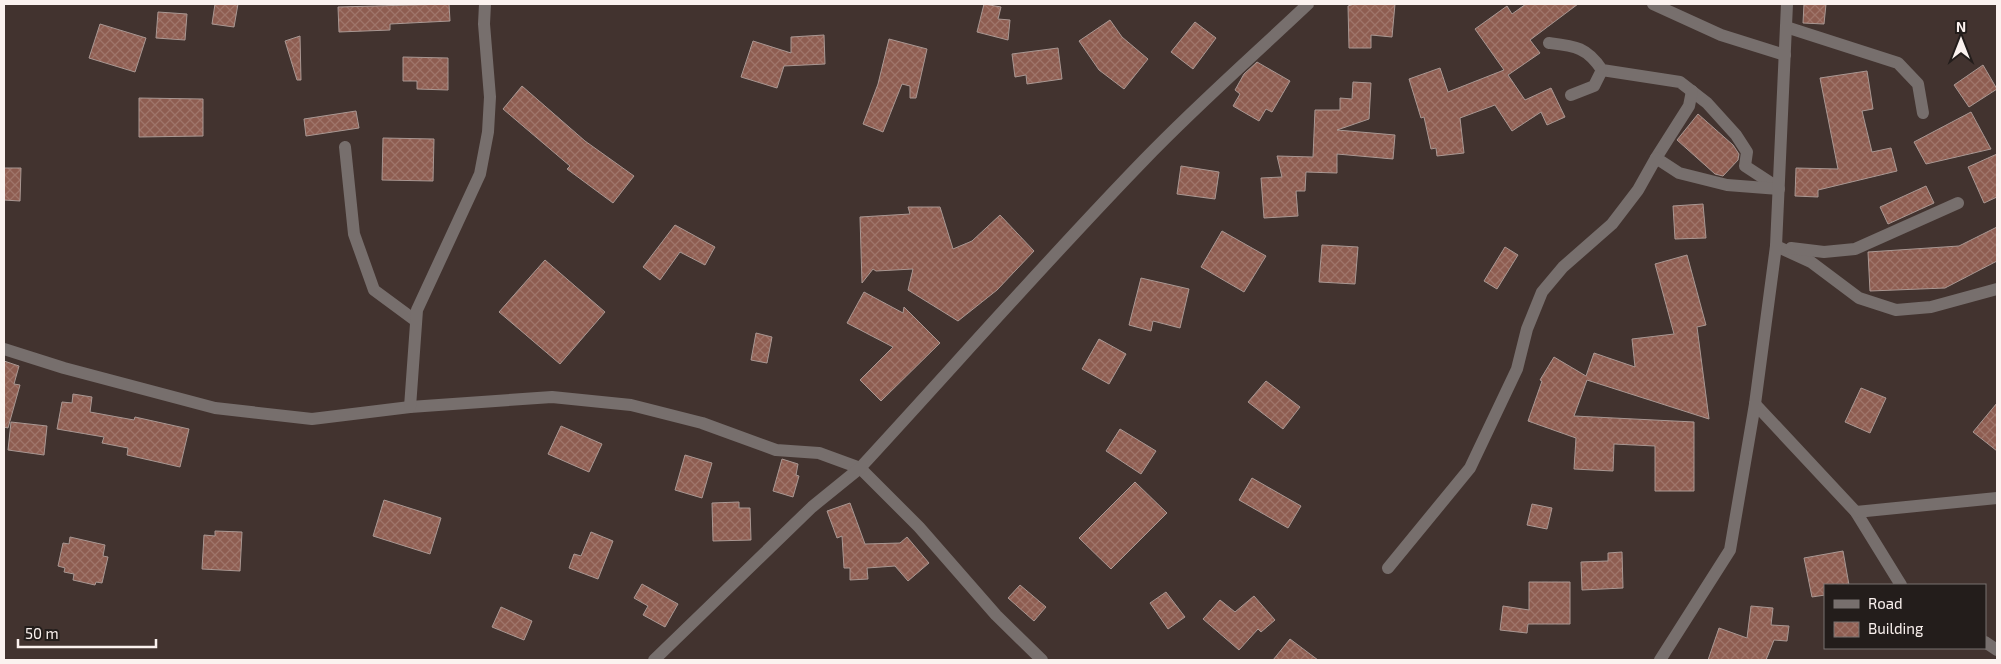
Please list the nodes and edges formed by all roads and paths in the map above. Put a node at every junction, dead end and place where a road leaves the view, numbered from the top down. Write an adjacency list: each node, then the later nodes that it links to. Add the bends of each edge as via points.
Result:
1 (485, 4): 18 (street, via 490,97 488,132 480,174 417,310)
2 (1308, 4): 22 (street, via 1143,160)
3 (1653, 4): 7 (street, via 1721,35)
4 (1787, 4): 5 (street)
5 (1786, 28): 7 (street); 11 (street, via 1898,63 1918,84)
6 (1549, 43): 8 (street, via 1583,49 1594,57)
7 (1785, 55): 14 (street)
8 (1602, 70): 9 (street, via 1680,82); 10 (street, via 1594,86)
9 (1692, 91): 13 (street, via 1689,106); 14 (street, via 1707,102 1736,136 1747,152 1745,166)
10 (1572, 95)
11 (1923, 113)
12 (345, 147): 18 (street, via 354,234 374,290)
13 (1656, 158): 14 (street, via 1679,173 1727,185); 25 (street, via 1638,190 1612,224 1563,267 1542,292 1527,329 1517,369 1470,468)
14 (1779, 189): 16 (street)
15 (1958, 203): 16 (street, via 1855,250 1824,252)
16 (1776, 246): 17 (street, via 1811,262 1859,298 1896,310 1931,307); 20 (street)
17 (1997, 289)
18 (416, 322): 21 (street)
19 (4, 349): 21 (street, via 215,408 312,419)
20 (1755, 404): 24 (street); 31 (street, via 1730,550)
21 (410, 408): 22 (street, via 552,397 632,405 702,423 776,450 819,453)
22 (860, 468): 29 (street, via 812,507); 30 (street)
23 (1997, 498): 24 (street)
24 (1856, 512): 26 (street)
25 (1388, 568)
26 (1900, 584)
27 (1986, 643): 28 (street)
28 (1997, 650)
29 (654, 660)
30 (1042, 660)
31 (1660, 660)

